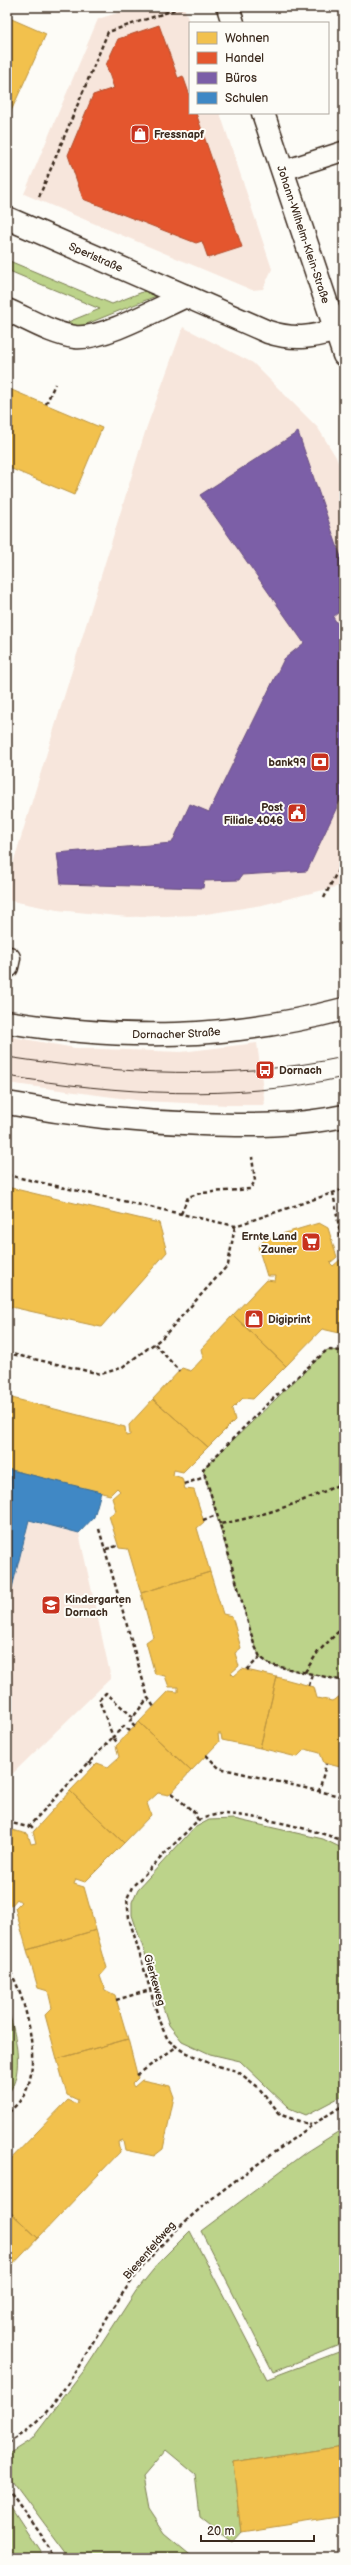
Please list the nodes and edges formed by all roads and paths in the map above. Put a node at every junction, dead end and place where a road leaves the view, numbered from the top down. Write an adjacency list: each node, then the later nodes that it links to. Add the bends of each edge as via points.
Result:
1 (183, 7): 7 (path, via 108,32)
2 (228, 7): 3 (street)
3 (233, 22)
4 (263, 114): 6 (street, Johann-Wilhelm-Klein-Straße)
5 (344, 151): 6 (lane)
6 (282, 171): 11 (street, Johann-Wilhelm-Klein-Straße)
7 (38, 200)
8 (7, 218): 9 (street, Sperlstraße)
9 (186, 296): 10 (street, via 89,336 66,335); 11 (street, Sperlstraße, via 284,337 315,337)
10 (7, 310)
11 (337, 323): 12 (street, Johann-Wilhelm-Klein-Straße)
12 (344, 355)
13 (55, 384): 14 (path)
14 (46, 404)
15 (344, 858): 16 (path)
16 (324, 898)
17 (344, 1009): 18 (street, Dornacher Straße, via 262,1028 175,1035 83,1031)
18 (7, 1022)
19 (7, 1103): 20 (street, via 70,1114 142,1122 258,1126)
20 (344, 1116)
21 (252, 1154): 25 (path, via 254,1181 250,1190 202,1192 188,1197)
22 (7, 1175): 25 (path)
23 (344, 1189): 24 (path)
24 (333, 1192): 26 (path); 27 (path)
25 (181, 1214): 26 (path)
26 (235, 1226): 28 (path, via 228,1265 178,1322)
27 (344, 1257)
28 (154, 1344): 30 (path, via 122,1368 101,1374); 31 (path)
29 (344, 1351): 32 (path, via 328,1350 265,1406 203,1469)
30 (7, 1353)
31 (179, 1370)
32 (205, 1477): 34 (path); 35 (path)
33 (344, 1482): 37 (path, via 284,1508)
34 (184, 1484)
35 (217, 1515): 36 (path); 37 (path)
36 (203, 1520)
37 (220, 1524): 44 (path, via 254,1644)
38 (99, 1529): 40 (path)
39 (118, 1546): 40 (path)
40 (106, 1549): 50 (path)
41 (7, 1577): 42 (path)
42 (14, 1579)
43 (344, 1626): 46 (path, via 318,1652)
44 (260, 1657): 45 (path); 46 (path, via 271,1665)
45 (247, 1670)
46 (305, 1672): 47 (path)
47 (312, 1674): 48 (path); 49 (path)
48 (344, 1681)
49 (309, 1686)
50 (148, 1698): 51 (path); 52 (path)
51 (154, 1707)
52 (133, 1717): 53 (path, via 130,1721); 55 (path, via 106,1693 99,1700)
53 (135, 1726)
54 (130, 1731): 55 (path, via 124,1726)
55 (113, 1737): 56 (path); 58 (path)
56 (118, 1744)
57 (206, 1755): 61 (path, via 219,1768)
58 (89, 1762): 60 (path); 66 (path)
59 (326, 1764): 61 (path)
60 (94, 1766)
61 (319, 1792): 63 (path)
62 (171, 1793): 64 (path, via 194,1812)
63 (344, 1797)
64 (198, 1820): 68 (path, via 218,1814 239,1816 315,1832); 70 (path, Gierkeweg, via 128,1892 127,1908)
65 (7, 1822): 66 (path, via 28,1828)
66 (30, 1825): 67 (path)
67 (35, 1830)
68 (344, 1841)
69 (7, 1966): 75 (path, via 20,1994 29,2023 31,2057 29,2080 22,2097)
70 (150, 1990): 71 (path); 72 (path, Gierkeweg, via 160,2023 168,2040)
71 (116, 2000)
72 (176, 2047): 73 (path); 76 (path, Gierkeweg, via 213,2065 237,2071 258,2087 281,2115)
73 (137, 2075)
74 (344, 2105): 76 (path, Biesenfeldweg)
75 (7, 2114)
76 (311, 2125): 77 (path, Biesenfeldweg, via 204,2205 161,2246 118,2300 71,2376 43,2415 24,2434)
77 (7, 2443)
78 (7, 2487): 79 (path)
79 (56, 2558)

